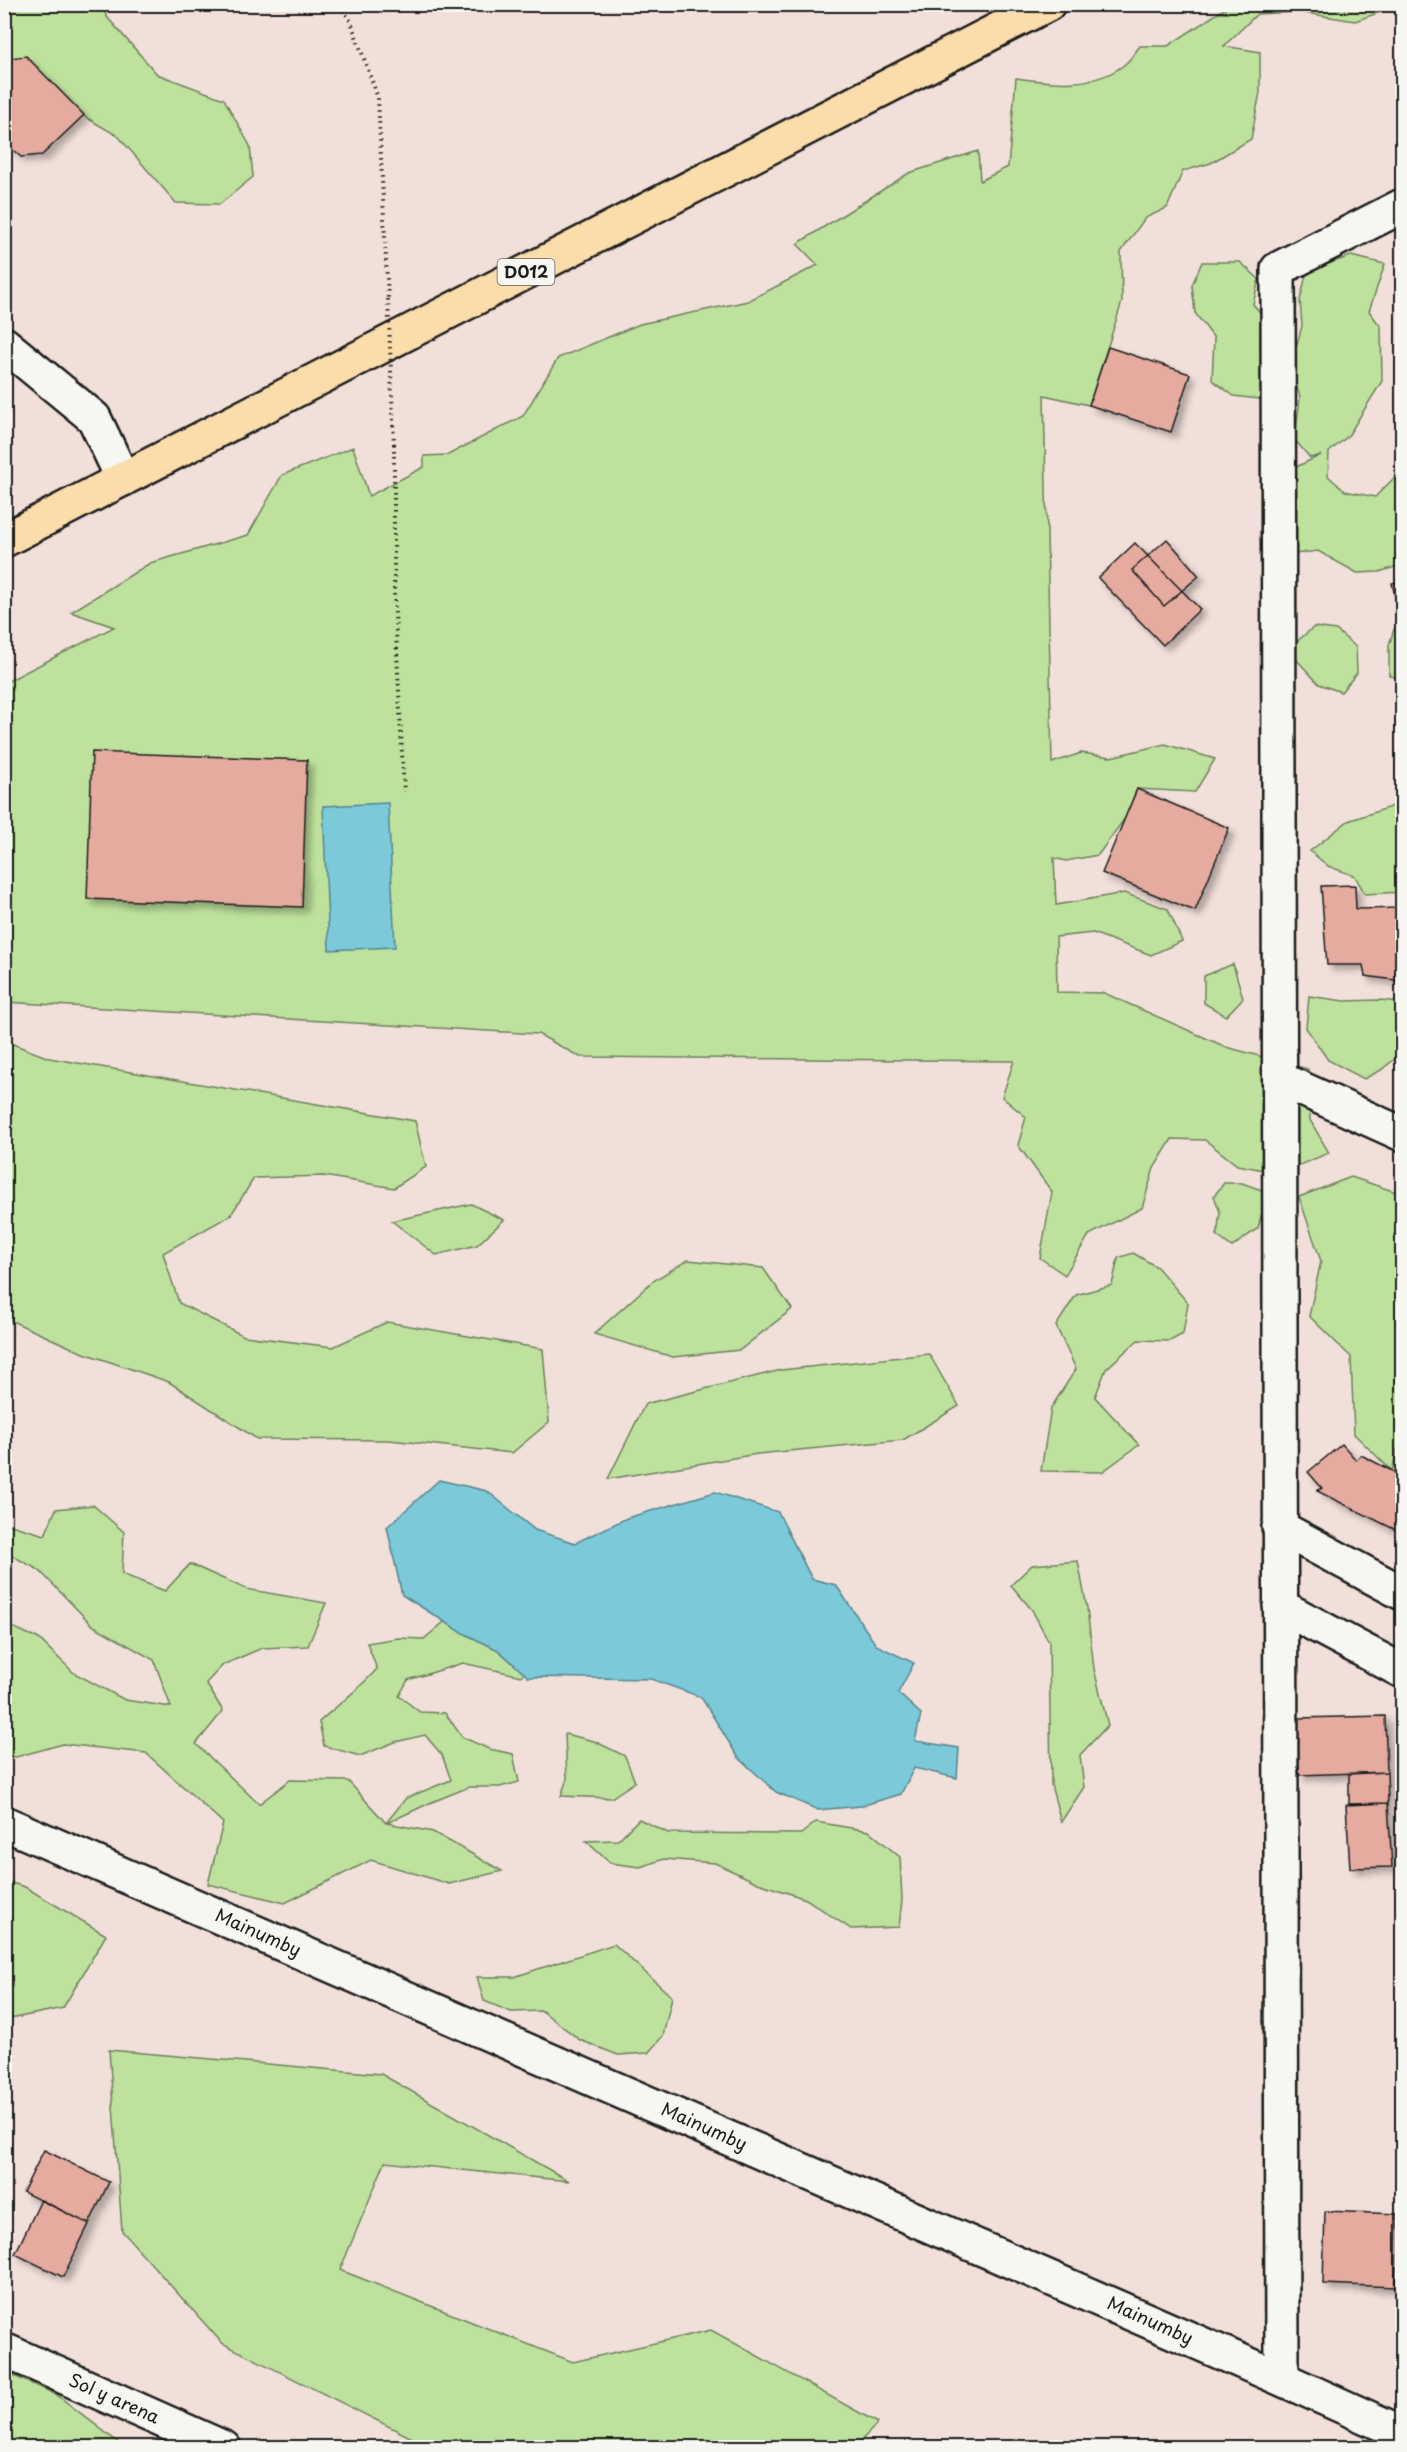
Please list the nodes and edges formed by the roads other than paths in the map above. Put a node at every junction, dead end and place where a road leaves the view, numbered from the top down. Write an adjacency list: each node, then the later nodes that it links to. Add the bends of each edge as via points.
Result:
1 (1048, 4): 4 (main road, D012)
2 (1402, 206): 6 (street, via 1278,269)
3 (4, 344): 4 (street, via 94,418)
4 (123, 479): 5 (main road, D012)
5 (4, 540)
6 (1280, 1078): 7 (street); 8 (street)
7 (1402, 1134)
8 (1279, 1527): 9 (street); 10 (street)
9 (1402, 1593)
10 (1280, 1606): 11 (street); 14 (street)
11 (1402, 1671)
12 (4, 1823): 14 (street, Mainumby)
13 (4, 2350): 16 (street, Sol y arena)
14 (1282, 2379): 15 (street, Mainumby)
15 (1402, 2433)
16 (224, 2448)

